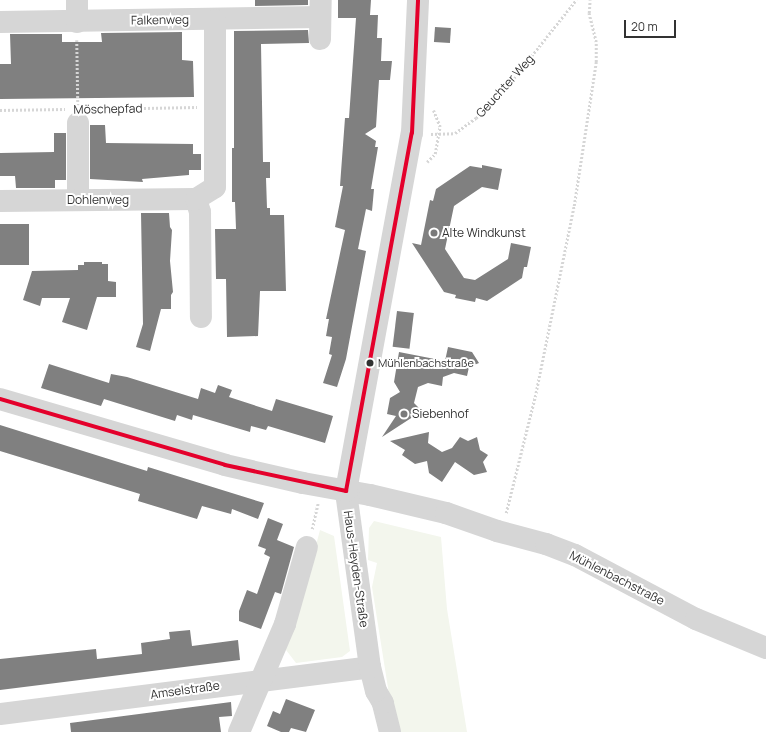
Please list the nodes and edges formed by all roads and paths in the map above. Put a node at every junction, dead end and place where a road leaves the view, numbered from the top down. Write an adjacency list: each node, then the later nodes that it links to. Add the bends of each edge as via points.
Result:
1 (77, 0): 8 (street)
2 (418, 0): 13 (street, Haus-Heyden-Straße)
3 (576, 0): 13 (path, Geuchter Weg, via 514,78 468,126 447,135)
4 (590, 0): 21 (path, via 589,13 596,57 576,190 535,398)
5 (320, 8): 6 (street, Falkenweg); 9 (street, Falkenweg)
6 (215, 20): 8 (street, Falkenweg); 10 (street)
7 (0, 22): 8 (street, Falkenweg)
8 (77, 22): 12 (path)
9 (320, 39)
10 (215, 107): 12 (path, Möschepfad); 15 (street, via 215,187)
11 (0, 110): 12 (path, Möschepfad)
12 (78, 113): 14 (street)
13 (412, 133): 20 (street, Haus-Heyden-Straße)
14 (78, 199): 15 (street, Dohlenweg); 16 (street, Dohlenweg)
15 (196, 199): 17 (street, via 200,212)
16 (0, 201)
17 (201, 316)
18 (0, 399): 19 (street, Mühlenbachstraße, via 225,466)
19 (322, 487): 20 (street, Mühlenbachstraße); 22 (path)
20 (346, 491): 23 (street, Mühlenbachstraße, via 446,513 575,554 696,619); 24 (street, Haus-Heyden-Straße)
21 (505, 518)
22 (307, 547): 25 (street, via 285,624)
23 (766, 648)
24 (370, 667): 25 (street, Amselstraße); 28 (street, Haus-Heyden-Straße)
25 (260, 680): 26 (street, Amselstraße); 27 (street)
26 (0, 714)
27 (238, 732)
28 (390, 732)

